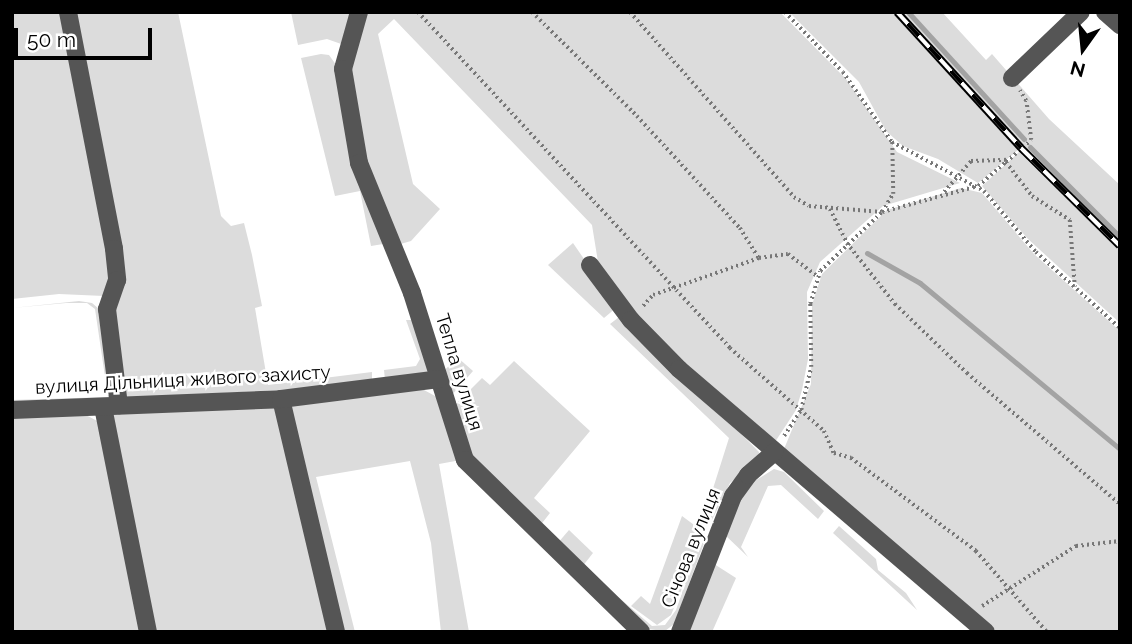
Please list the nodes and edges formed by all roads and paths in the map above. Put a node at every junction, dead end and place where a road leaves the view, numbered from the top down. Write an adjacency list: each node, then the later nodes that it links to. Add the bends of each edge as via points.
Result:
1 (68, 12): 28 (street, via 114,249 117,280 107,309)
2 (359, 12): 26 (street, Тепла вулиця, via 343,61 359,163 412,293)
3 (418, 12): 22 (path)
4 (532, 12): 19 (path, via 637,116 740,228)
5 (630, 12): 16 (path, via 794,197 809,206)
6 (785, 12): 11 (path, via 843,72)
7 (1081, 12): 10 (street)
8 (1105, 12): 9 (street)
9 (1120, 25)
10 (1012, 78): 12 (path, via 1026,101 1031,140)
11 (892, 142): 13 (path); 17 (path, via 893,194)
12 (1007, 161): 13 (path, via 971,161); 14 (path); 23 (path, via 1032,196 1070,220)
13 (957, 176): 14 (path); 15 (path)
14 (978, 186): 15 (path); 23 (path)
15 (942, 194): 17 (path)
16 (830, 209): 17 (path); 18 (path)
17 (882, 212): 18 (path)
18 (847, 243): 21 (path); 32 (path, via 895,303 958,364)
19 (759, 258): 21 (path, via 788,254); 22 (path)
20 (590, 265): 24 (street)
21 (818, 276): 30 (path, via 810,304 811,367)
22 (672, 287): 24 (path, via 653,295); 30 (path, via 730,348)
23 (1076, 288): 25 (path)
24 (631, 320): 31 (street)
25 (1120, 328)
26 (439, 379): 27 (street, вулиця Дільниця живого захисту); 38 (street, Тепла вулиця, via 465,460 474,473)
27 (281, 399): 28 (street, вулиця Дільниця живого захисту); 37 (street)
28 (111, 406): 29 (street, вулиця Дільниця живого захисту); 36 (street)
29 (12, 410)
30 (801, 410): 31 (path); 34 (path, via 824,432 834,453 851,458 976,551)
31 (774, 452): 35 (street); 39 (street, Січова вулиця, via 733,496)
32 (1120, 504)
33 (1120, 541): 34 (path, via 1076,547)
34 (1010, 587): 35 (path); 41 (path)
35 (971, 620): 40 (street)
36 (148, 632)
37 (335, 632)
38 (641, 632)
39 (680, 632)
40 (986, 632)
41 (1047, 632)

